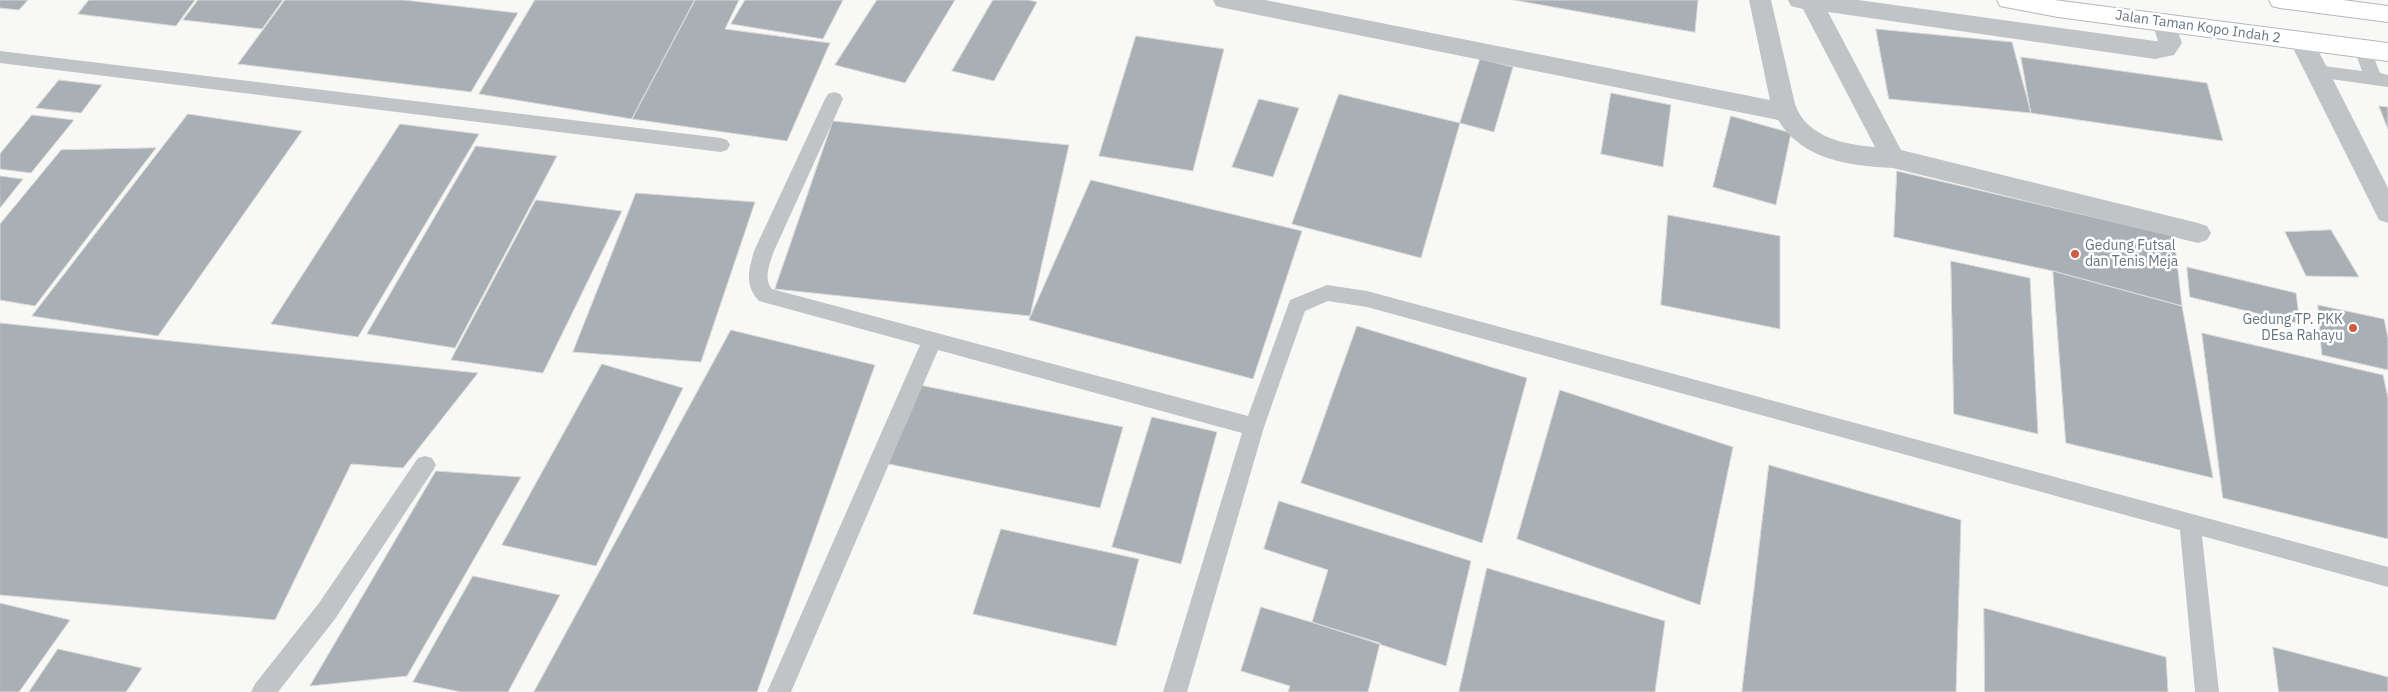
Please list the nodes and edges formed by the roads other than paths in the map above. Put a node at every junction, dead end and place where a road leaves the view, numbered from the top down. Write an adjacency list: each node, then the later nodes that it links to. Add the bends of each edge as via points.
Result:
1 (1224, 0): 15 (street)
2 (1760, 0): 15 (street)
3 (2008, 0): 7 (main road, Jalan Taman Kopo Indah 2)
4 (2280, 0): 6 (main road)
5 (1807, 1): 7 (street, via 2155,50 2166,49 2170,43); 17 (street)
6 (2388, 14)
7 (2164, 22): 8 (main road, Jalan Taman Kopo Indah 2)
8 (2302, 42): 9 (main road, Jalan Taman Kopo Indah 2); 12 (street)
9 (2363, 49): 10 (main road, Jalan Taman Kopo Indah 2); 13 (lane)
10 (2388, 52)
11 (0, 57): 16 (lane)
12 (2316, 71): 13 (lane); 18 (street)
13 (2381, 80)
14 (834, 99): 20 (lane, via 764,251 758,272 760,291)
15 (1786, 112): 17 (street, via 1800,132 1820,145 1862,158)
16 (722, 145)
17 (1893, 158): 19 (street)
18 (2388, 213)
19 (2198, 233)
20 (931, 342): 21 (lane); 26 (lane)
21 (1254, 427): 23 (lane, via 1297,306 1326,292 1348,294); 27 (lane)
22 (425, 465): 25 (lane, via 327,611)
23 (2190, 525): 24 (lane); 28 (lane)
24 (2388, 577)
25 (263, 692)
26 (779, 692)
27 (1175, 692)
28 (2207, 692)

